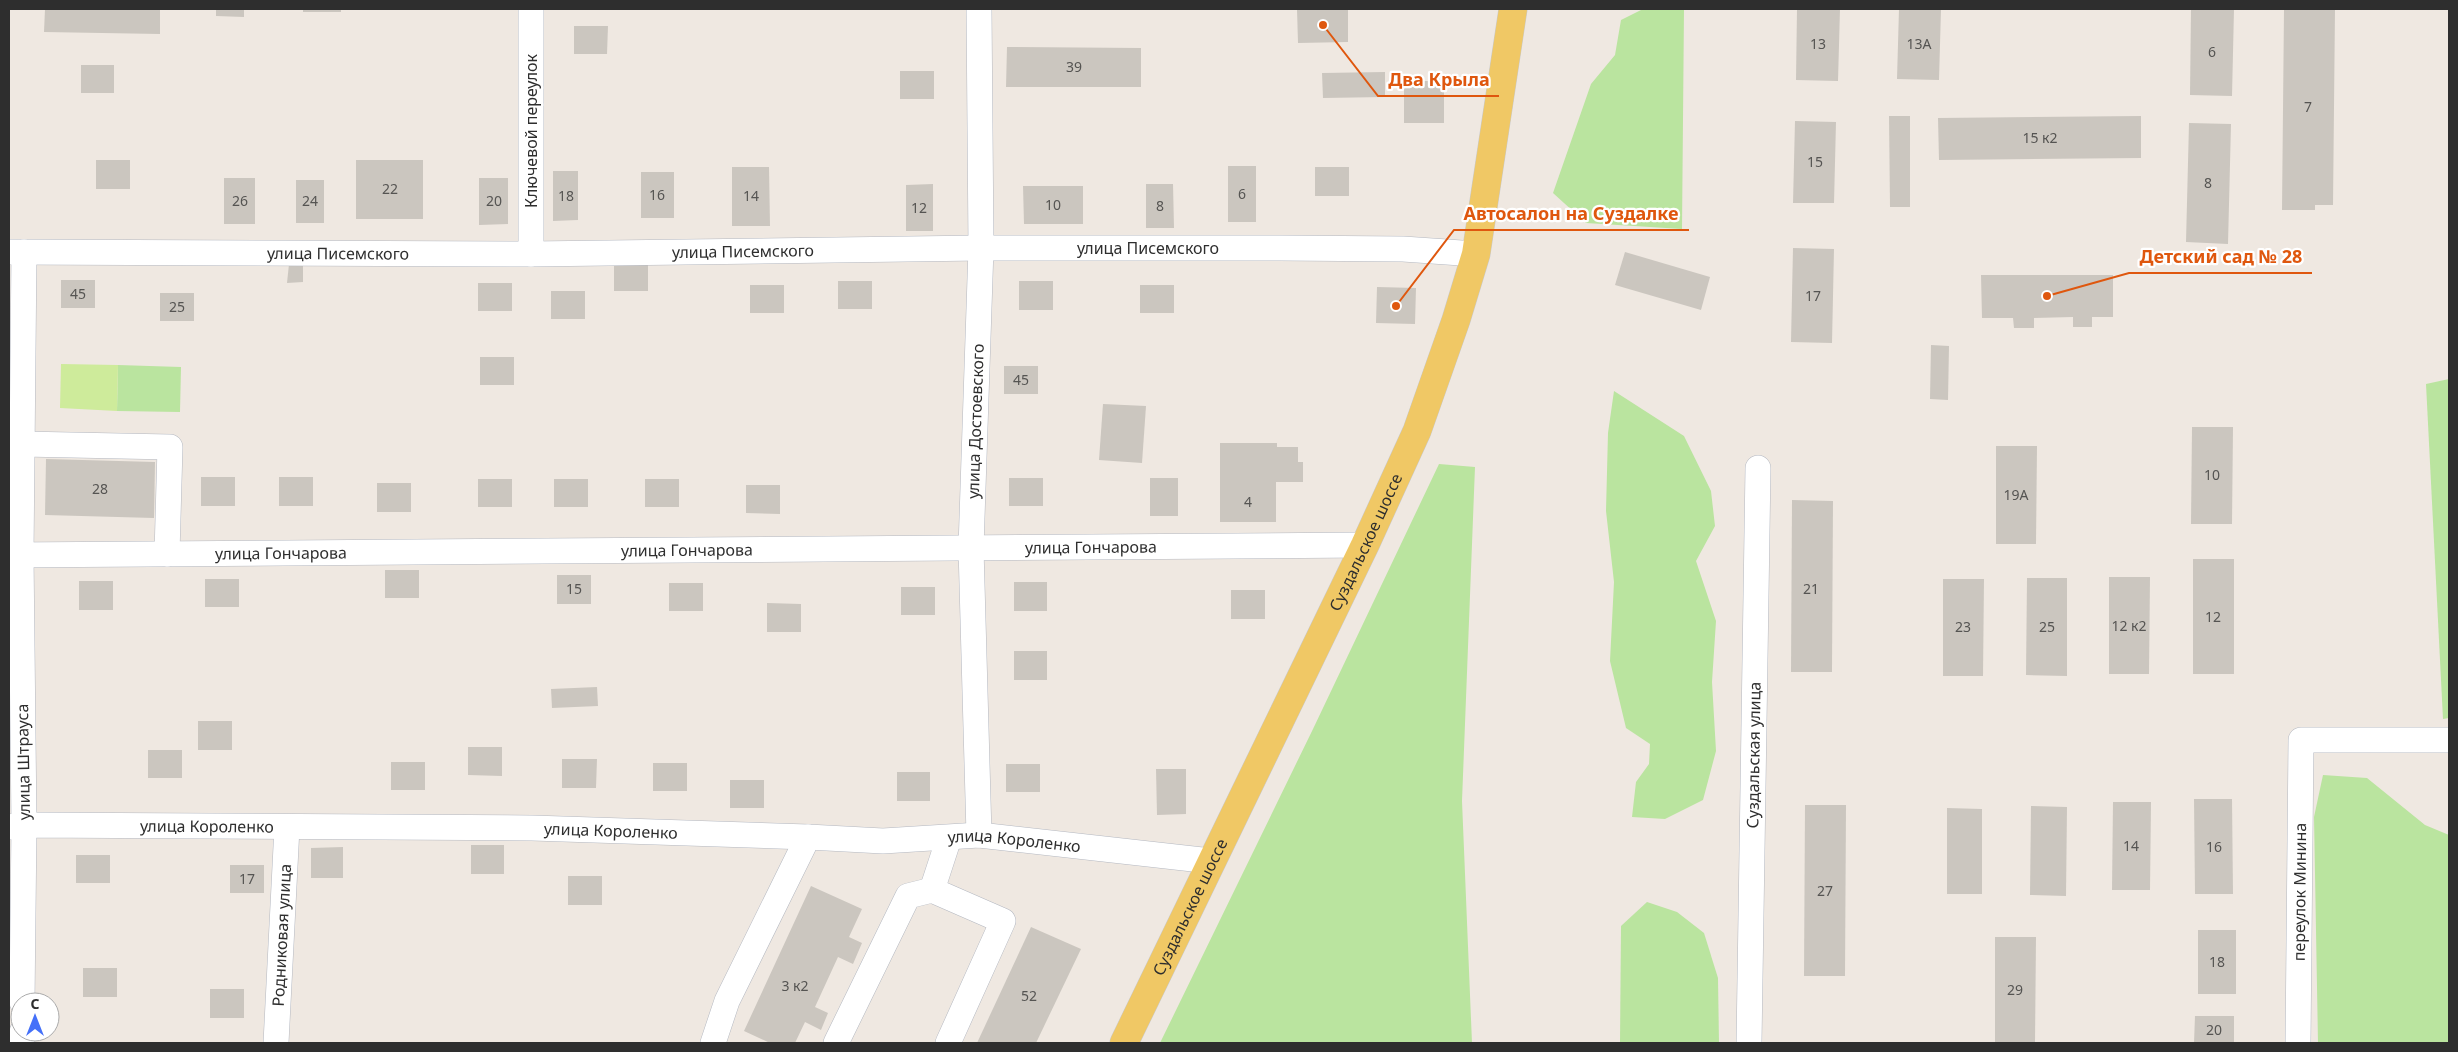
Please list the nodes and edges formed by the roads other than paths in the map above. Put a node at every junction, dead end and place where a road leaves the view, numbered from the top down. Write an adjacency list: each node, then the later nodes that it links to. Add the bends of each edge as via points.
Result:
1 (531, 9): 6 (street, Ключевой переулок)
2 (979, 9): 4 (street, улица Достоевского)
3 (1512, 9): 7 (main road, Суздальское шоссе)
4 (980, 248): 6 (street, улица Писемского); 7 (street, улица Писемского, via 1394,249); 11 (street, улица Достоевского)
5 (16, 252): 6 (street, улица Писемского); 8 (street, улица Штрауса)
6 (532, 254)
7 (1476, 254): 10 (main road, Суздальское шоссе, via 1417,431)
8 (22, 444): 12 (street, via 170,447); 13 (street, улица Штрауса)
9 (1758, 468): 28 (street, Суздальская улица)
10 (1365, 545): 11 (street, улица Гончарова); 20 (main road, Суздальское шоссе)
11 (971, 548): 12 (street, улица Гончарова); 17 (street, улица Достоевского)
12 (168, 554): 13 (street, улица Гончарова)
13 (15, 555): 15 (street, улица Штрауса)
14 (2449, 740): 29 (street, переулок Минина, via 2301,740)
15 (16, 826): 16 (street, улица Короленко); 22 (street, улица Штрауса)
16 (287, 827): 18 (street, улица Короленко, via 532,828); 23 (street, Родниковая улица)
17 (979, 835): 19 (street, улица Короленко); 20 (street, улица Короленко)
18 (808, 837): 19 (street, улица Короленко, via 883,842); 24 (street, via 726,1001)
19 (948, 838): 21 (street)
20 (1211, 861): 27 (main road, Суздальское шоссе)
21 (932, 890): 25 (street, via 908,896); 26 (street, via 1003,921)
22 (22, 992)
23 (276, 1043)
24 (713, 1043)
25 (836, 1043)
26 (948, 1043)
27 (1124, 1043)
28 (1749, 1043)
29 (2298, 1043)

